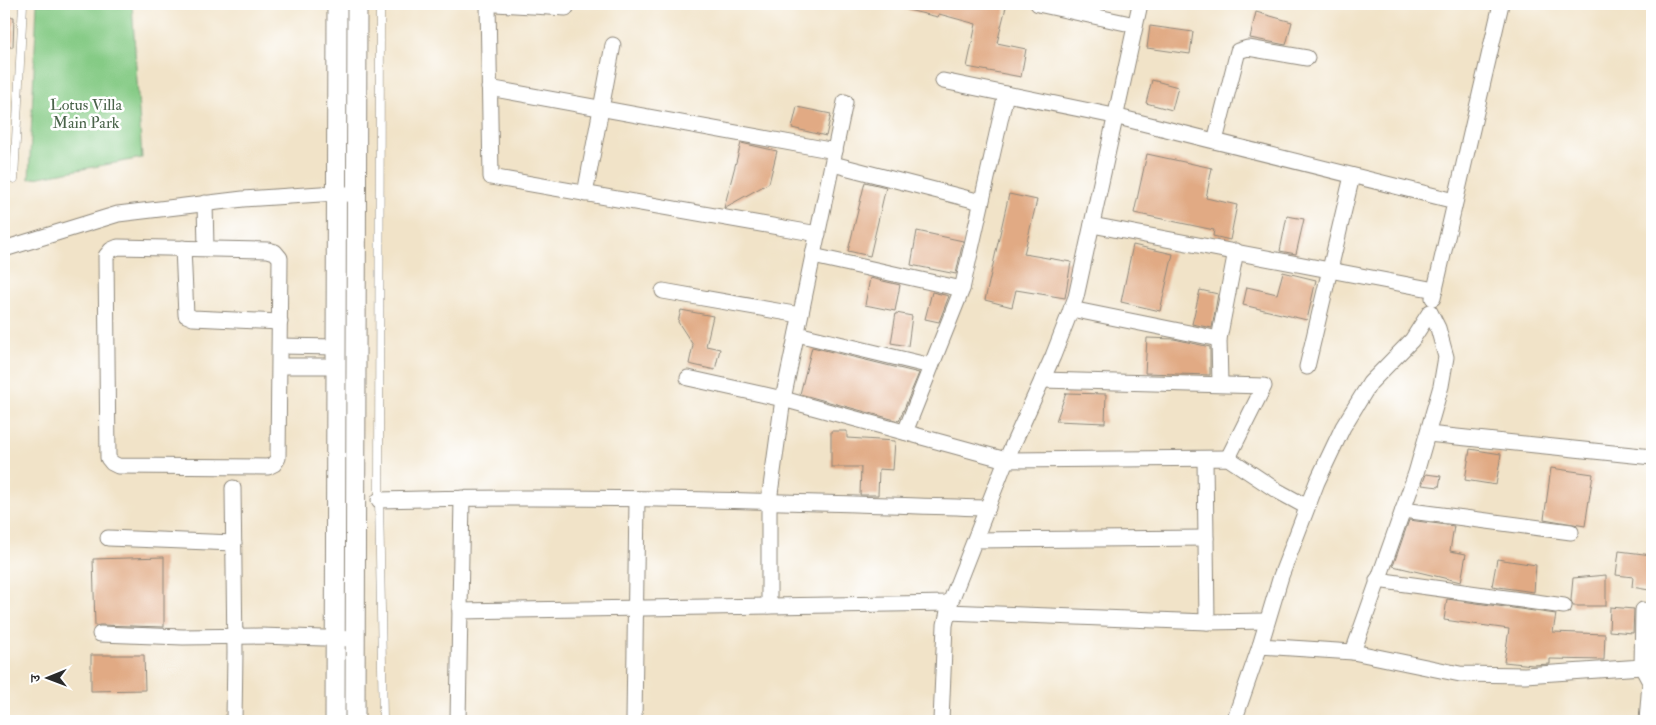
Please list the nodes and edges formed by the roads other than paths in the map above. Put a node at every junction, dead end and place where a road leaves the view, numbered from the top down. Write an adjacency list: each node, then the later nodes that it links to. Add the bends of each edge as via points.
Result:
1 (23, 4): 23 (lane)
2 (337, 4): 24 (street)
3 (357, 4): 26 (street)
4 (380, 4): 65 (lane)
5 (488, 4): 15 (street)
6 (496, 4): 10 (street)
7 (1038, 4): 11 (street)
8 (1140, 4): 11 (street)
9 (1501, 4): 28 (street)
10 (566, 8)
11 (1135, 25): 19 (street)
12 (613, 45): 18 (street)
13 (1307, 58): 20 (street, via 1248,48 1238,51)
14 (943, 81): 16 (street)
15 (489, 88): 18 (street); 25 (street, via 491,177)
16 (1006, 94): 19 (street); 27 (street)
17 (845, 102): 21 (street)
18 (600, 108): 21 (street); 25 (street)
19 (1114, 116): 20 (street); 30 (street)
20 (1215, 141): 22 (street)
21 (834, 158): 27 (street); 31 (street)
22 (1352, 176): 28 (street); 37 (street)
23 (14, 179)
24 (336, 193): 26 (street); 29 (street); 48 (street)
25 (585, 194): 31 (street)
26 (356, 195): 88 (street)
27 (981, 202): 38 (street)
28 (1455, 202): 39 (street)
29 (205, 203): 33 (street); 34 (street, via 118,214)
30 (1092, 225): 35 (street); 41 (street)
31 (818, 234): 36 (street)
32 (183, 248): 33 (street); 44 (street, via 186,315); 49 (street, via 118,247 106,256 108,458 112,463 118,466 268,467 274,464 278,458)
33 (206, 248): 44 (street, via 275,252 280,258)
34 (4, 249)
35 (1236, 251): 37 (street); 46 (street)
36 (813, 256): 38 (street); 43 (street)
37 (1329, 270): 39 (street); 52 (street)
38 (962, 289): 51 (street)
39 (1435, 290): 42 (street)
40 (663, 291): 43 (street)
41 (1071, 310): 46 (street); 54 (street)
42 (1430, 312): 58 (street, via 1446,357); 68 (street, via 1412,340 1370,383 1343,427)
43 (800, 315): 45 (street)
44 (280, 322): 47 (street)
45 (797, 334): 51 (street); 56 (street)
46 (1219, 339): 55 (street)
47 (280, 346): 48 (street); 49 (street)
48 (336, 346): 50 (street)
49 (280, 366): 50 (street)
50 (336, 366): 87 (street)
51 (931, 366): 57 (street)
52 (1307, 367)
53 (688, 378): 56 (street)
54 (1042, 380): 55 (street); 62 (street)
55 (1220, 384): 60 (street, via 1264,386)
56 (783, 399): 57 (street); 67 (street)
57 (905, 432): 62 (street)
58 (1428, 434): 59 (street); 70 (street)
59 (1652, 457)
60 (1228, 458): 61 (street); 68 (street)
61 (1205, 459): 62 (street); 73 (street)
62 (1006, 460): 69 (street)
63 (233, 488): 75 (street)
64 (462, 498): 65 (street); 66 (street); 82 (street)
65 (379, 500): 95 (lane)
66 (637, 500): 67 (street); 80 (street)
67 (768, 501): 69 (street); 77 (street)
68 (1307, 507): 83 (street)
69 (988, 508): 74 (street)
70 (1402, 510): 71 (street); 76 (street)
71 (1571, 532)
72 (108, 538): 75 (street)
73 (1206, 538): 74 (street); 84 (street)
74 (975, 540): 79 (street)
75 (234, 543): 86 (street)
76 (1378, 580): 78 (street); 90 (street)
77 (769, 606): 79 (street); 80 (street)
78 (1564, 606)
79 (949, 608): 84 (street); 98 (street, via 945,625)
80 (636, 609): 82 (street); 97 (street)
81 (1643, 610): 91 (street)
82 (460, 611): 96 (street)
83 (1267, 620): 84 (street); 89 (street)
84 (1207, 622)
85 (100, 634): 86 (street)
86 (234, 636): 87 (street); 92 (street)
87 (335, 638): 88 (street); 93 (street)
88 (356, 639): 94 (street)
89 (1260, 646): 90 (street); 99 (street)
90 (1353, 652): 91 (street, via 1460,674 1525,675)
91 (1647, 666): 100 (street, via 1650,682)
92 (234, 721)
93 (335, 721)
94 (355, 721)
95 (383, 721)
96 (458, 721)
97 (634, 721)
98 (941, 721)
99 (1234, 721)
100 (1647, 721)

